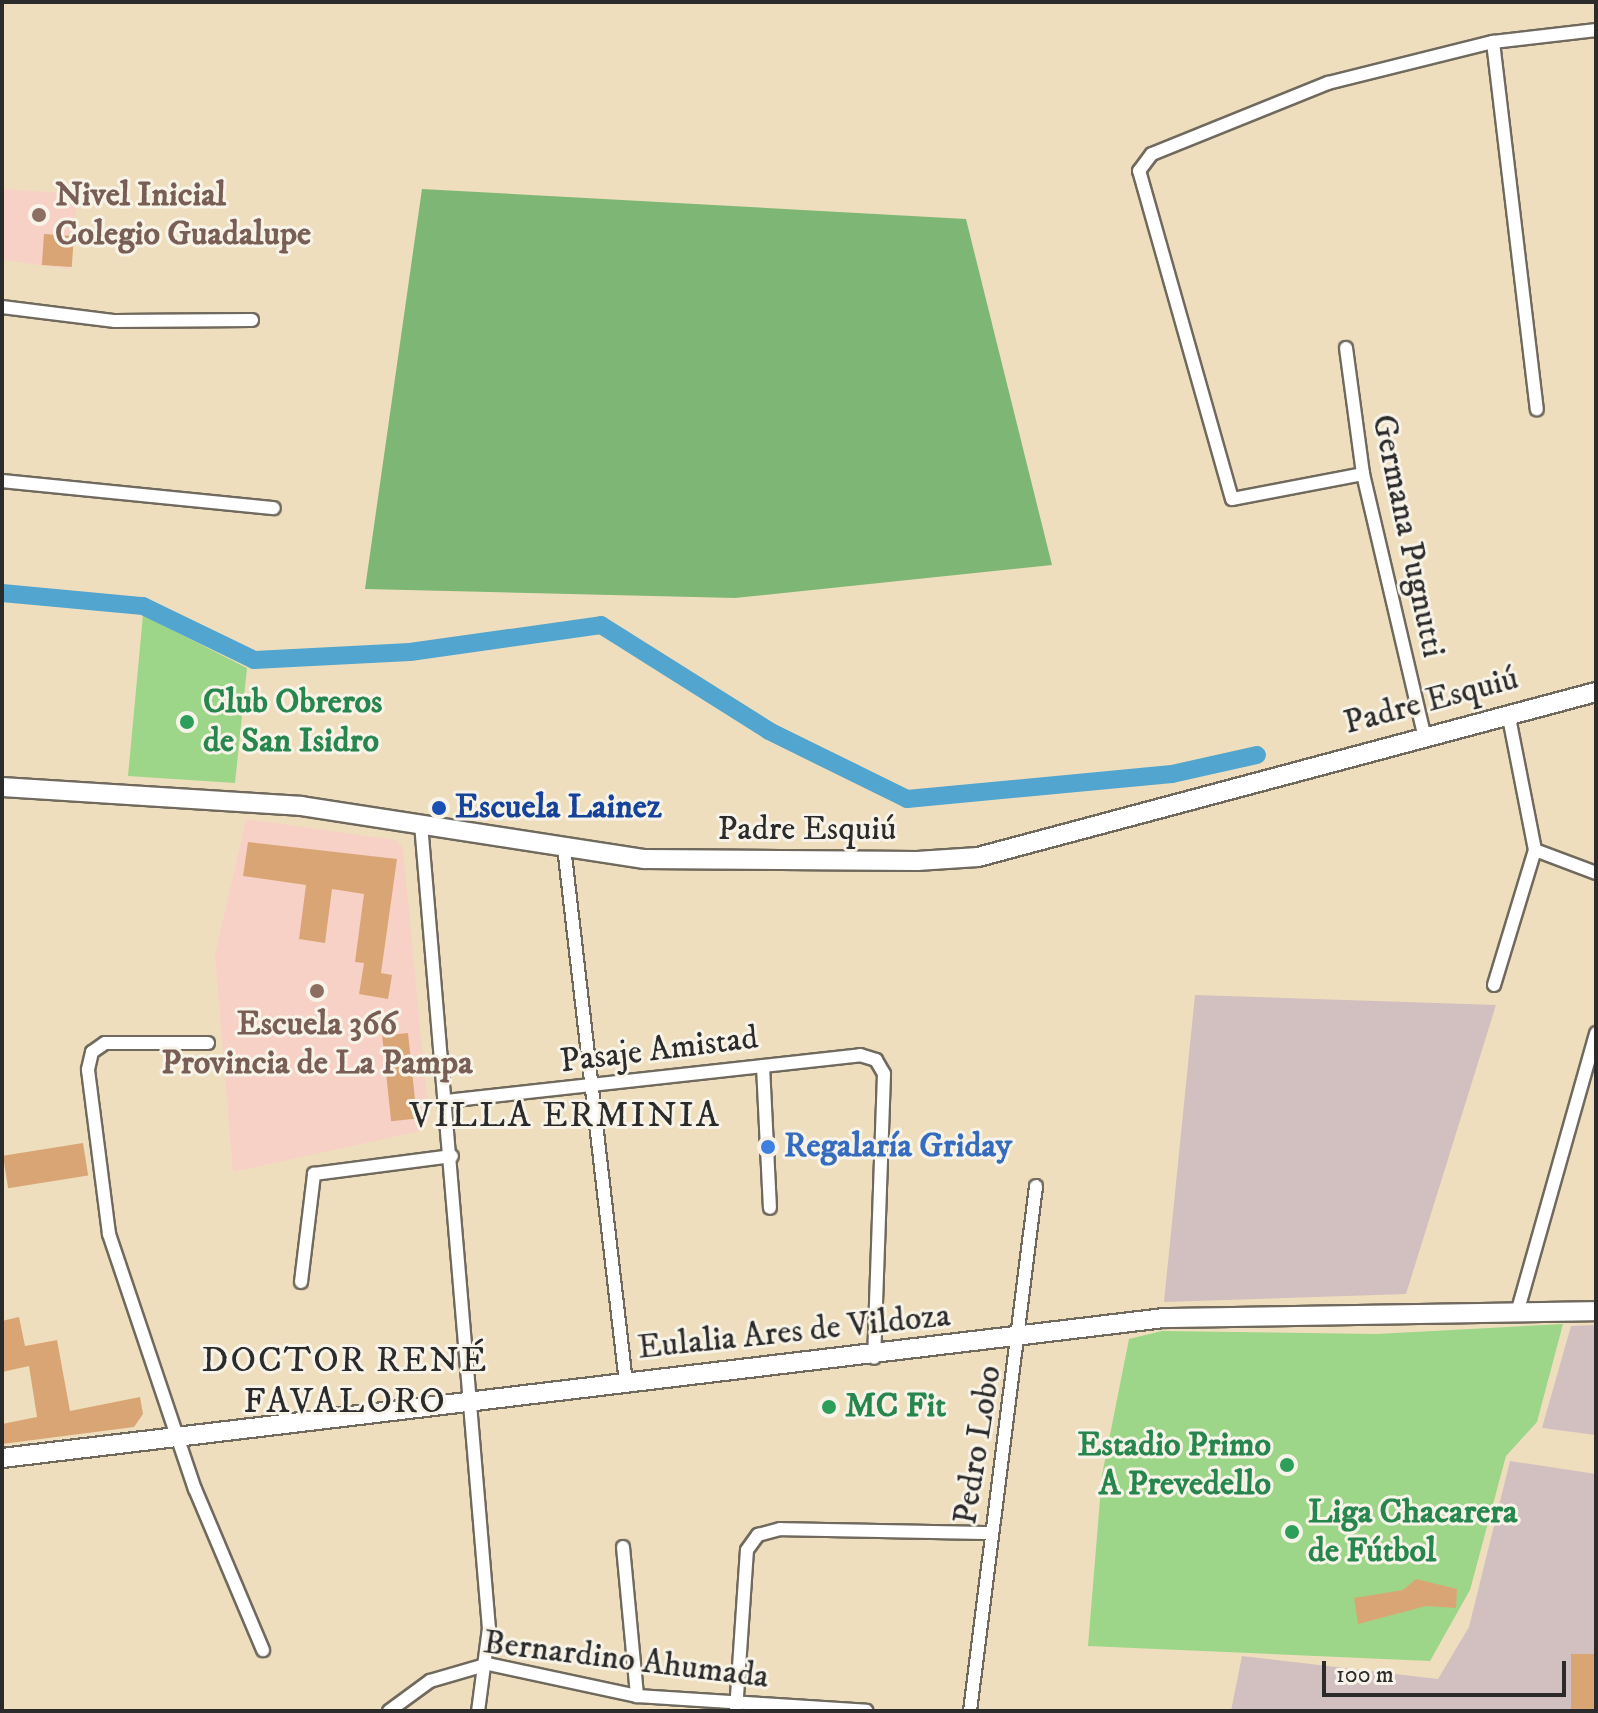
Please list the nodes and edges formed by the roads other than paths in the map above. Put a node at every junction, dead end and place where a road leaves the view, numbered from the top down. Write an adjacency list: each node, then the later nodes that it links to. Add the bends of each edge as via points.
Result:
1 (1596, 30): 2 (street)
2 (1493, 42): 6 (street); 7 (street, via 1328,83 1152,154 1139,171 1232,499)
3 (2, 307): 4 (street, via 115,321)
4 (252, 320)
5 (1346, 348): 7 (street, Germana Pugnutti)
6 (1537, 409)
7 (1363, 474): 12 (street, Germana Pugnutti)
8 (2, 481): 9 (street)
9 (274, 508)
10 (1596, 692): 11 (street, Padre Esquiú)
11 (1508, 713): 12 (street, Padre Esquiú); 16 (street)
12 (1424, 734): 15 (street, Padre Esquiú, via 978,857 698,863)
13 (2, 787): 14 (street, Padre Esquiú, via 190,794)
14 (421, 824): 15 (street, Padre Esquiú); 23 (street)
15 (564, 847): 22 (street)
16 (1535, 850): 17 (street); 18 (street)
17 (1596, 873)
18 (1494, 985)
19 (1596, 1033): 29 (street)
20 (208, 1043): 34 (street, via 105,1043 92,1052 109,1234)
21 (763, 1066): 22 (street, Pasaje Amistad); 26 (street); 31 (street, Pasaje Amistad, via 860,1055 876,1060 884,1074)
22 (589, 1086): 23 (street, Pasaje Amistad); 32 (street)
23 (446, 1101): 24 (street)
24 (452, 1156): 27 (street, via 314,1174); 33 (street)
25 (1036, 1186): 30 (street, Pedro Lobo)
26 (770, 1208)
27 (301, 1282)
28 (1596, 1311): 29 (street, Eulalia Ares de Vildoza)
29 (1517, 1313): 30 (street, Eulalia Ares de Vildoza, via 1164,1318)
30 (1023, 1338): 31 (street, Eulalia Ares de Vildoza); 36 (street, Pedro Lobo)
31 (874, 1358): 32 (street, Eulalia Ares de Vildoza)
32 (626, 1383): 33 (street, Eulalia Ares de Vildoza)
33 (470, 1400): 34 (street, Eulalia Ares de Vildoza); 39 (street)
34 (178, 1436): 35 (street, Eulalia Ares de Vildoza); 38 (street)
35 (2, 1458)
36 (992, 1533): 41 (street, via 780,1529 758,1535 747,1550); 45 (street, Pedro Lobo)
37 (623, 1547): 40 (street)
38 (263, 1650)
39 (488, 1664): 40 (street, Bernardino Ahumada); 42 (street, Bernardino Ahumada, via 430,1681); 43 (street)
40 (637, 1696): 41 (street, Bernardino Ahumada)
41 (736, 1708): 44 (street, Bernardino Ahumada)
42 (389, 1711)
43 (478, 1711)
44 (867, 1711)
45 (970, 1711)

